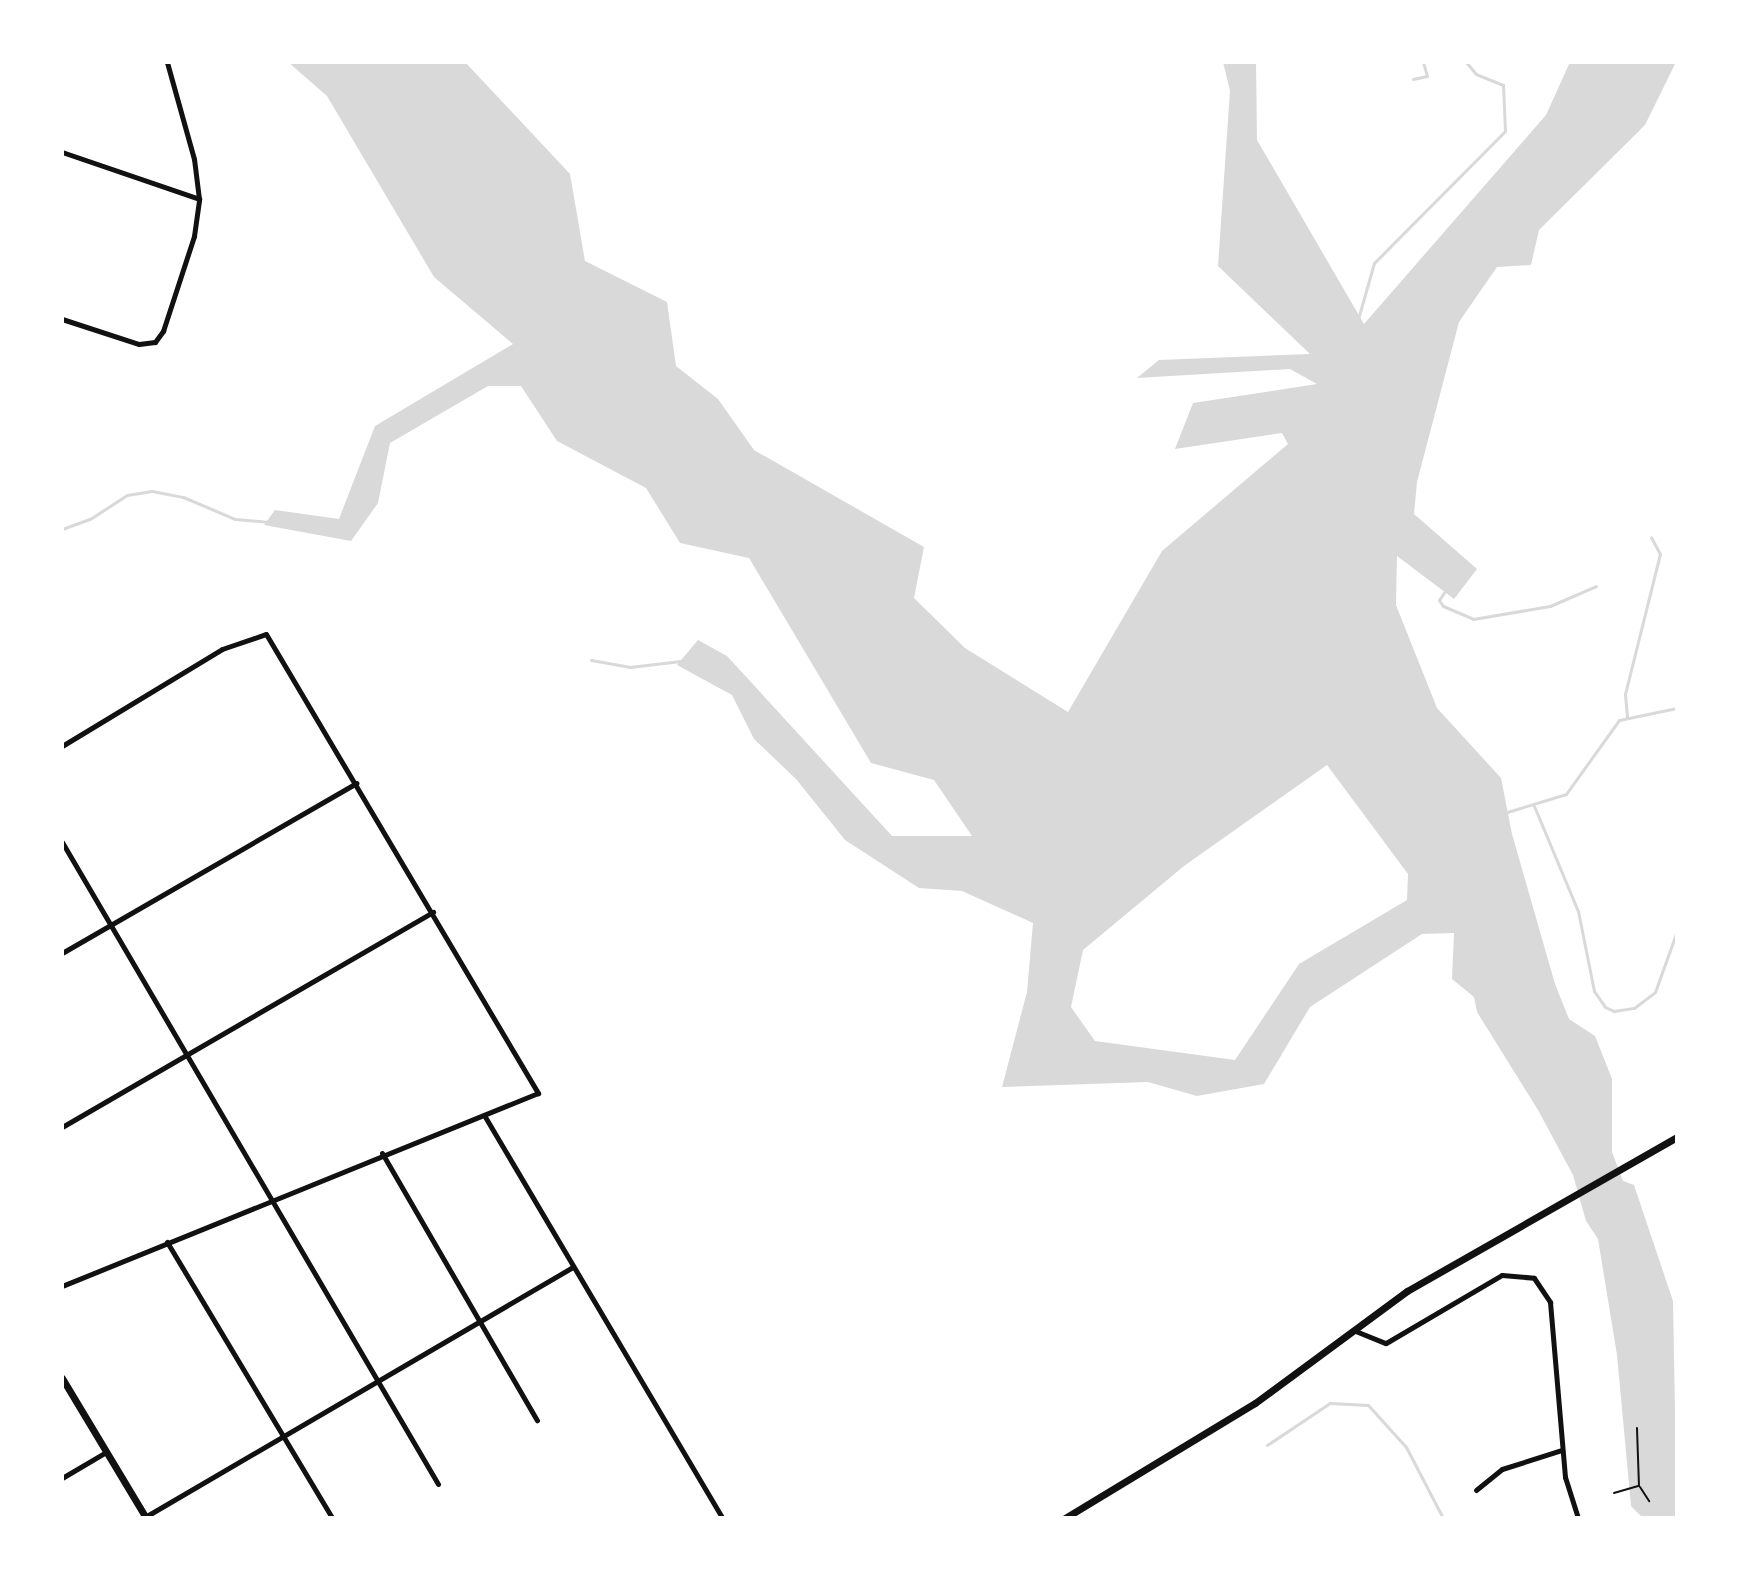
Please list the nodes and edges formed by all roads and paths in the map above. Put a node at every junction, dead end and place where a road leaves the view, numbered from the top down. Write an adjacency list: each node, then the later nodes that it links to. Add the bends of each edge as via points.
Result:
1 (167, 62): 3 (street, via 194,159)
2 (62, 152): 3 (street)
3 (199, 199): 4 (street, via 194,236 155,342 137,343)
4 (62, 319)
5 (62, 746): 6 (street, via 222,649 260,632 273,644)
6 (356, 783): 8 (street); 9 (street)
7 (62, 842): 9 (street)
8 (433, 912): 11 (street); 12 (street, via 538,1093)
9 (109, 925): 10 (street); 11 (street)
10 (62, 953)
11 (188, 1051): 13 (street); 16 (street)
12 (484, 1115): 15 (street); 18 (street)
13 (62, 1127)
14 (1677, 1137): 21 (main road, via 1556,1204)
15 (382, 1153): 16 (street); 20 (street)
16 (274, 1198): 17 (street); 23 (street)
17 (167, 1242): 19 (street); 26 (street)
18 (572, 1267): 20 (street); 37 (street)
19 (62, 1286)
20 (477, 1320): 23 (street); 24 (street)
21 (1353, 1330): 27 (street, via 1386,1343 1502,1275 1534,1278 1552,1312); 38 (main road, via 1255,1403)
22 (62, 1378): 28 (main road)
23 (378, 1382): 26 (street); 30 (street)
24 (537, 1420)
25 (1637, 1428): 31 (path)
26 (282, 1434): 35 (street); 36 (street)
27 (1562, 1450): 32 (street, via 1502,1469); 39 (street, via 1569,1500)
28 (106, 1452): 29 (street); 35 (main road)
29 (62, 1478)
30 (438, 1484)
31 (1639, 1486): 33 (path); 34 (path)
32 (1476, 1490)
33 (1614, 1493)
34 (1649, 1501)
35 (146, 1517)
36 (332, 1518)
37 (722, 1518)
38 (1065, 1518)
39 (1578, 1518)

